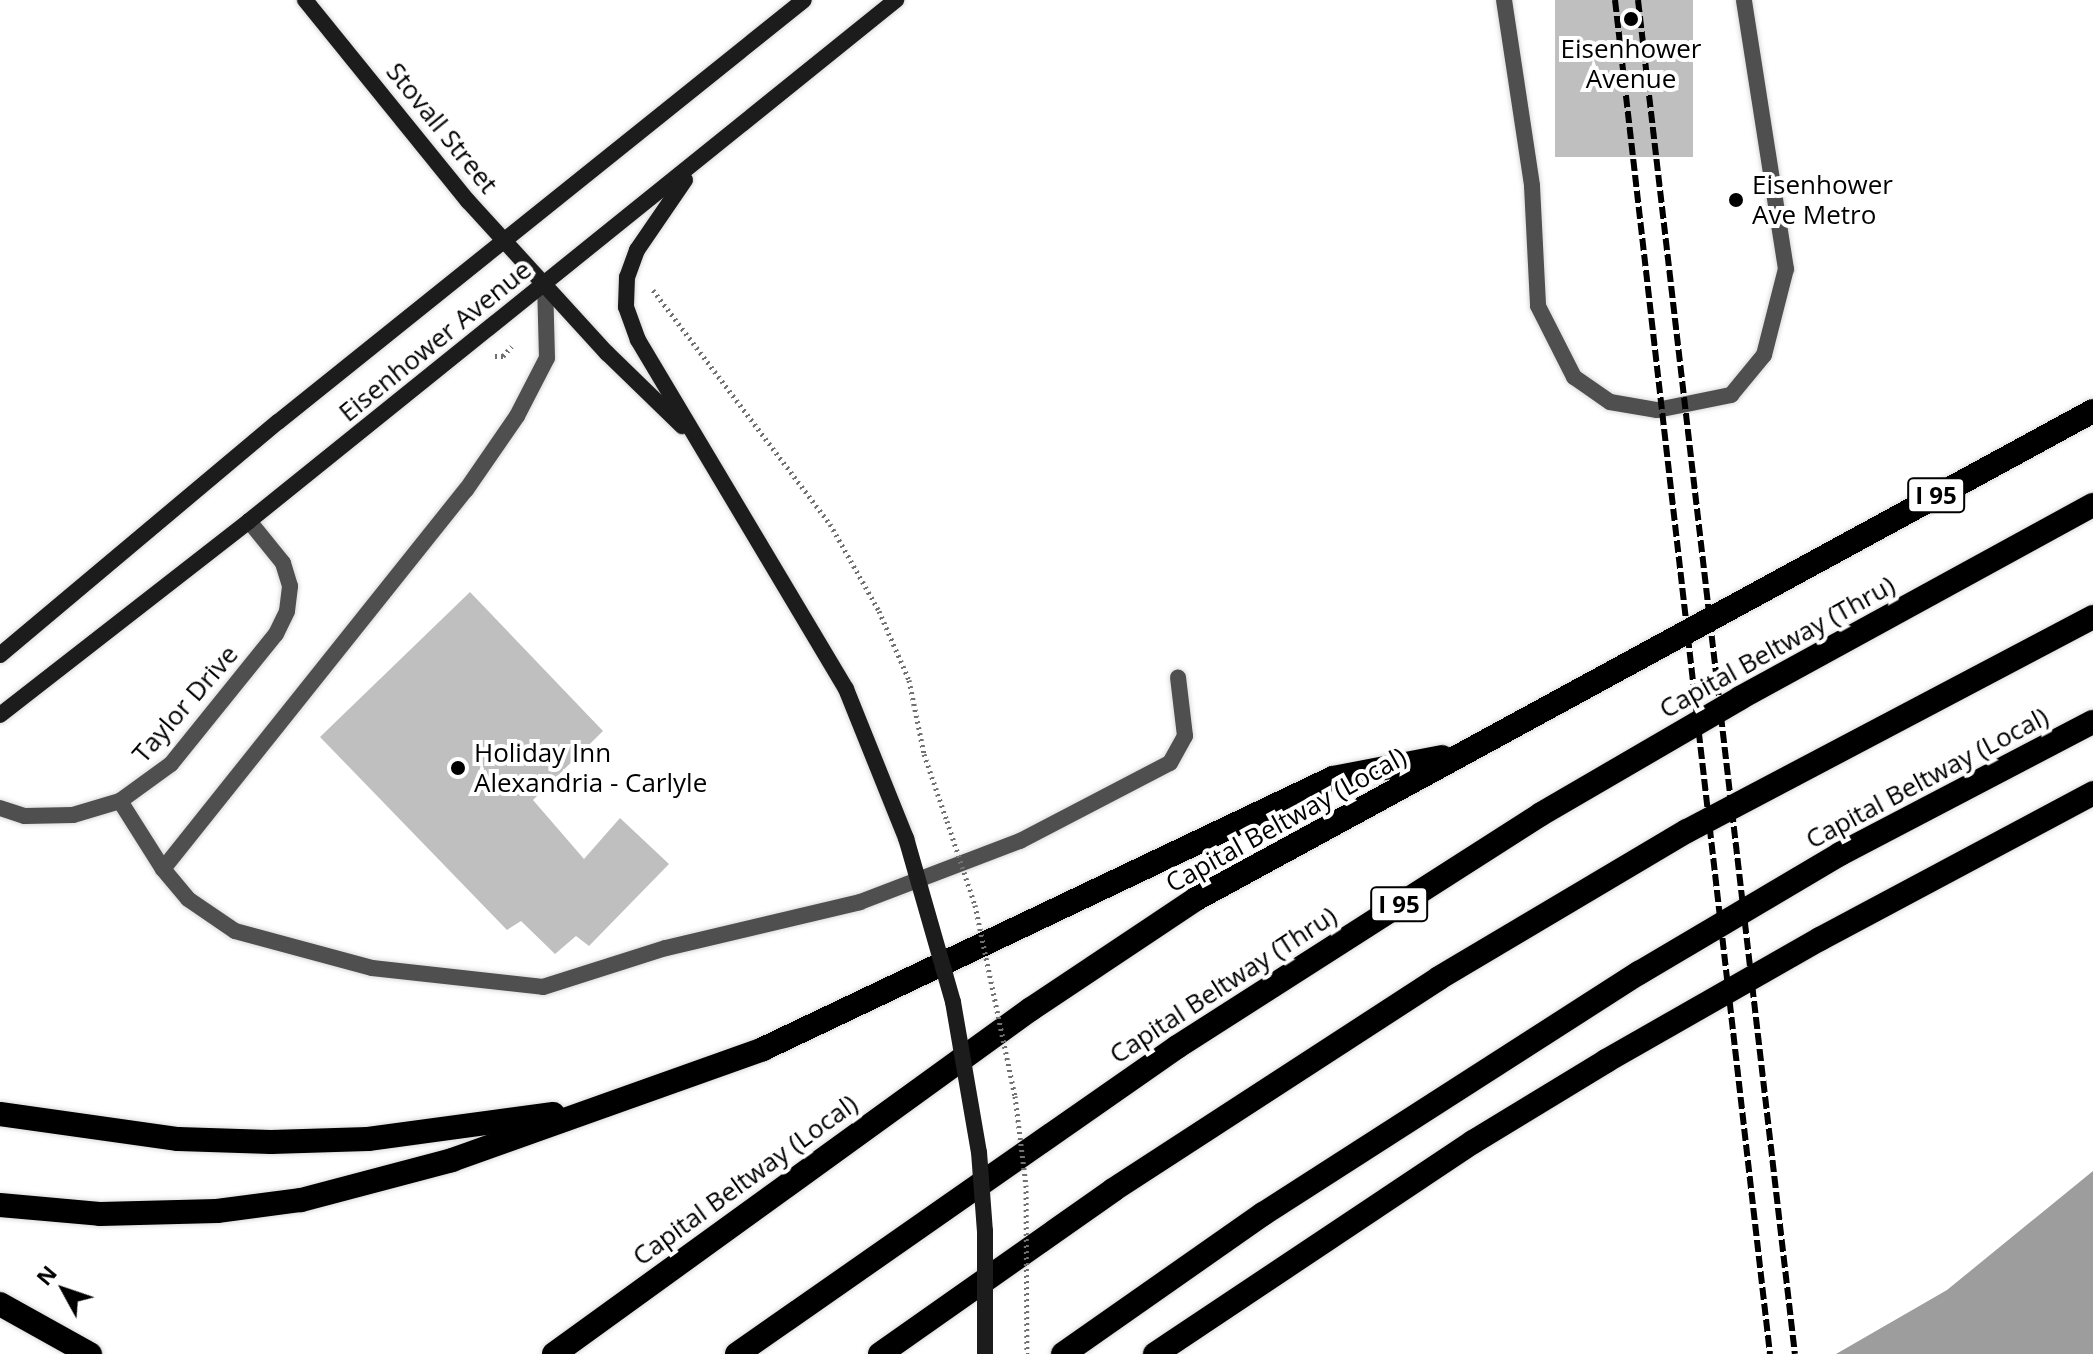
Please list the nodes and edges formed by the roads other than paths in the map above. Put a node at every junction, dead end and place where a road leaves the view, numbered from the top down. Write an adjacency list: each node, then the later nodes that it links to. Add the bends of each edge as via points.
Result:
1 (305, 0): 7 (main road, Stovall Street)
2 (804, 0): 7 (main road, Eisenhower Avenue)
3 (896, 0): 6 (main road, Eisenhower Avenue)
4 (1504, 0): 5 (street, via 1532,186 1538,306 1574,377 1610,402 1657,410 1731,395 1764,355 1786,269)
5 (1744, 0)
6 (727, 135): 8 (main road, Eisenhower Avenue); 10 (main road, via 654,218 627,277 626,307 638,340)
7 (504, 240): 8 (main road, Stovall Street); 14 (main road, Eisenhower Avenue)
8 (545, 283): 10 (main road, Stovall Street); 12 (main road, Eisenhower Avenue); 22 (street, via 547,358 517,416 466,490)
9 (2093, 411): 18 (highway, Capital Beltway (Local) / I 95)
10 (703, 447): 31 (main road, bridge, via 846,689 906,838 953,1002 979,1152)
11 (2093, 505): 29 (highway, Capital Beltway (Thru) / I 95, via 1740,698 1541,814 1177,1047)
12 (249, 521): 16 (main road, Eisenhower Avenue); 20 (street, Taylor Drive, via 288,575 290,599 282,623 171,764)
13 (2093, 617): 30 (highway, via 1687,831 1439,978 1113,1190)
14 (0, 655)
15 (1178, 677): 22 (street, via 1185,736 1170,763 1020,841 860,902 666,948 543,987 372,968 235,931 188,899)
16 (0, 714)
17 (2093, 722): 32 (highway, Capital Beltway (Local), via 1840,854 1639,973 1263,1214)
18 (1461, 753): 23 (highway, via 1333,778 900,987 763,1049); 28 (highway, Capital Beltway (Local) / I 95, via 1324,834 1196,899 1069,983)
19 (2093, 793): 33 (highway, via 1606,1061 1460,1150)
20 (120, 801): 21 (street, Taylor Drive, via 49,817); 22 (street)
21 (0, 808)
22 (163, 869)
23 (626, 1101): 24 (highway, via 469,1128 271,1142 178,1139); 25 (highway, via 452,1160 301,1200 217,1211 100,1214)
24 (0, 1114)
25 (0, 1205)
26 (0, 1304): 27 (highway)
27 (90, 1354)
28 (554, 1354)
29 (737, 1354)
30 (880, 1354)
31 (985, 1354)
32 (1063, 1354)
33 (1155, 1354)

